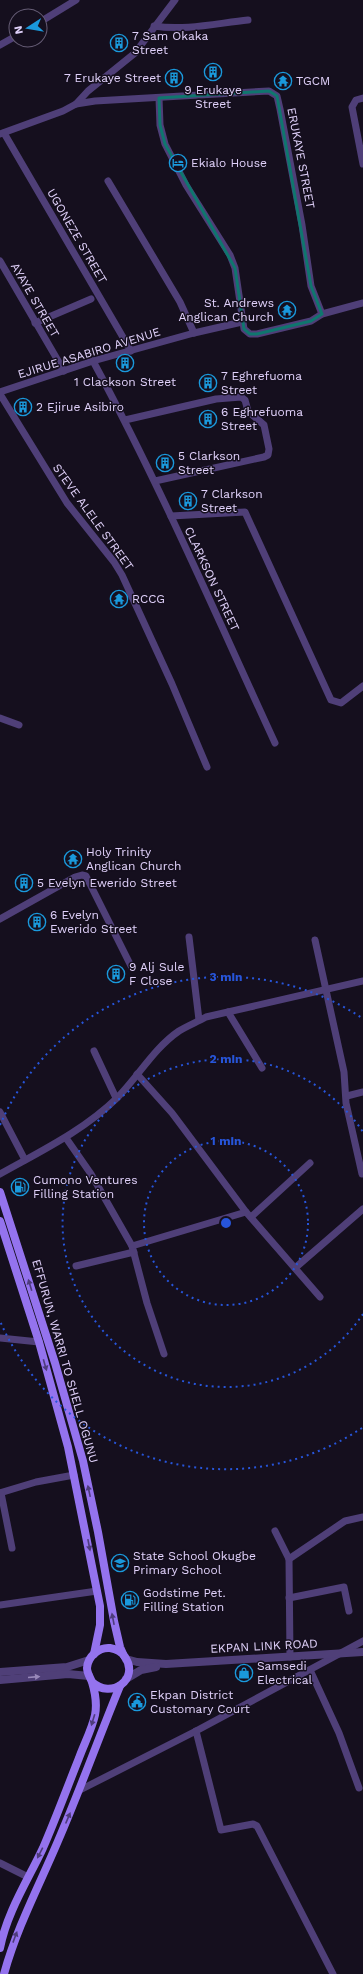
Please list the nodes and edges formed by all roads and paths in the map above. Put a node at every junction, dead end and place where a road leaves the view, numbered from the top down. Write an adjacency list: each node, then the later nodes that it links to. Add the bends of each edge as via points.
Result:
1 (76, 0): 3 (street)
2 (175, 0): 5 (street)
3 (48, 17)
4 (248, 20): 5 (street, via 166,28)
5 (154, 26): 8 (street, via 136,53 88,91)
6 (159, 98): 8 (street, ERUKAYE STREET); 15 (street, ERUKAYE STREET, via 269,91 277,96 311,286); 16 (street, via 160,125 165,144 186,185 230,255 235,268 243,312)
7 (363, 98): 10 (street, via 356,100 352,107)
8 (76, 104): 9 (street, ERUKAYE STREET)
9 (2, 134): 19 (street, UGONEZE STREET)
10 (363, 164)
11 (108, 180): 18 (street, via 180,302)
12 (0, 261): 17 (street, AYAYE STREET)
13 (91, 299): 17 (street)
14 (363, 303): 15 (street)
15 (322, 314): 16 (street, via 312,321 257,334 250,334 244,329)
16 (242, 322): 18 (street, EJIRUE ASABIRO AVENUE)
17 (35, 323): 21 (street, AYAYE STREET)
18 (194, 333): 19 (street, EJIRUE ASABIRO AVENUE)
19 (131, 351): 20 (street, EJIRUE ASABIRO AVENUE)
20 (93, 361): 21 (street, EJIRUE ASABIRO AVENUE); 23 (street, CLARKSON STREET)
21 (64, 371): 22 (street, EJIRUE ASABIRO AVENUE)
22 (0, 393): 30 (street, STEVE ALELE STREET, via 67,504 114,562 122,576)
23 (125, 420): 24 (street, CLARKSON STREET); 24 (street, via 216,399 242,397 248,411 264,425 268,455)
24 (155, 481): 25 (street, CLARKSON STREET)
25 (171, 516): 26 (street, via 245,512 331,700 341,703); 29 (street, CLARKSON STREET)
26 (363, 686)
27 (0, 718): 28 (street)
28 (19, 725)
29 (276, 743)
30 (208, 767)
31 (0, 919): 34 (street, via 75,877 86,876)
32 (189, 937): 38 (street)
33 (315, 940): 36 (street)
34 (132, 968)
35 (363, 981): 36 (street)
36 (326, 989): 37 (street); 43 (street)
37 (228, 1012): 38 (street); 40 (street)
38 (200, 1020): 41 (street, via 178,1032 160,1047)
39 (94, 1052): 44 (street)
40 (262, 1068)
41 (137, 1074): 44 (street); 53 (street, via 172,1113)
42 (363, 1092): 43 (street)
43 (347, 1096): 50 (street, via 346,1103)
44 (116, 1098): 46 (street)
45 (0, 1112): 47 (street)
46 (66, 1138): 47 (street); 56 (street, via 91,1174)
47 (25, 1160): 49 (street)
48 (310, 1163): 53 (street)
49 (0, 1174)
50 (362, 1174)
51 (0, 1192): 77 (main road, EFFURUN, WARRI TO SHELL OGUNU, one-way to 51, via 115,1628 82,1461 55,1362)
52 (363, 1209): 58 (street)
53 (248, 1214): 56 (street); 58 (street)
54 (0, 1221): 55 (main road, EFFURUN, WARRI TO SHELL OGUNU)
55 (3, 1242): 61 (main road, EFFURUN, WARRI TO SHELL OGUNU)
56 (133, 1249): 57 (street); 62 (street)
57 (76, 1266)
58 (295, 1268): 59 (street)
59 (320, 1297)
60 (0, 1338): 61 (street)
61 (39, 1342): 63 (main road, EFFURUN, WARRI TO SHELL OGUNU, one-way to 63)
62 (164, 1354)
63 (74, 1475): 64 (street, via 36,1482); 69 (main road, EFFURUN, WARRI TO SHELL OGUNU, one-way to 69)
64 (1, 1493): 67 (street)
65 (363, 1517): 68 (street, via 345,1521)
66 (275, 1531): 68 (street)
67 (12, 1548)
68 (289, 1558): 70 (street)
69 (97, 1591): 71 (street); 76 (main road, EFFURUN, WARRI TO SHELL OGUNU, via 100,1625)
70 (289, 1598): 72 (street, via 344,1587); 78 (street)
71 (0, 1605)
72 (350, 1611)
73 (363, 1641): 75 (street)
74 (363, 1652): 75 (street, EKPAN LINK ROAD)
75 (340, 1653): 78 (street, EKPAN LINK ROAD); 81 (street)
76 (92, 1657): 77 (main road, via 106,1648 119,1651); 80 (street); 83 (main road, via 87,1668)
77 (125, 1657): 79 (street, via 138,1662); 85 (main road, via 128,1666)
78 (290, 1657): 79 (street, EKPAN LINK ROAD)
79 (166, 1664): 85 (street, via 141,1670)
80 (68, 1670): 82 (street); 83 (street); 84 (street, one-way to 80)
81 (310, 1670): 86 (street); 87 (street, via 339,1733)
82 (0, 1672)
83 (90, 1679): 85 (main road, via 102,1689 108,1690); 90 (main road, one-way to 90, via 95,1697 95,1715 60,1808)
84 (0, 1680)
85 (123, 1682): 88 (main road, via 110,1707)
86 (196, 1731): 88 (street); 93 (street, via 221,1830 253,1824 257,1826)
87 (359, 1788)
88 (80, 1790): 92 (main road, one-way to 88, via 26,1908)
89 (0, 1863): 90 (street)
90 (28, 1877): 91 (main road, via 13,1909)
91 (0, 1948)
92 (4, 1974)
93 (333, 1974)

